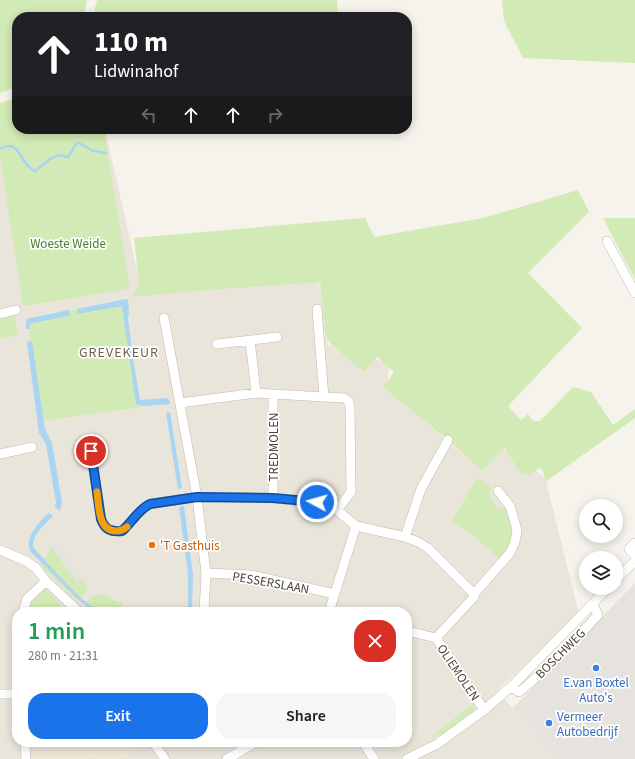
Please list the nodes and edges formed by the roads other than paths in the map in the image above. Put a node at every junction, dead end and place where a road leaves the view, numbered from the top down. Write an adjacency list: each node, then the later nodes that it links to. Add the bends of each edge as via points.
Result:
1 (607, 241): 2 (street)
2 (635, 294)
3 (317, 309): 12 (street)
4 (16, 310): 5 (street)
5 (0, 314)
6 (164, 318): 13 (street)
7 (277, 337): 8 (street)
8 (250, 340): 9 (street); 10 (street)
9 (217, 344)
10 (256, 393): 11 (street); 13 (street)
11 (273, 395): 12 (street); 20 (street, TREDMOLEN)
12 (324, 397): 21 (street, via 344,398 350,406 351,492)
13 (180, 403): 19 (street)
14 (448, 440): 23 (street, via 420,490)
15 (32, 447): 17 (street)
16 (91, 451): 19 (street, via 101,519 108,530 122,531 150,504)
17 (0, 454)
18 (498, 491): 32 (street, OLIEMOLEN, via 510,506 517,530 515,542 510,553)
19 (197, 497): 20 (street); 28 (street)
20 (273, 498): 21 (street, via 317,502)
21 (337, 510): 22 (street)
22 (356, 526): 23 (street); 31 (street)
23 (405, 537): 32 (street, via 428,548)
24 (635, 543): 26 (street, via 630,549)
25 (0, 550): 30 (street, via 26,561 36,568)
26 (635, 556)
27 (635, 561): 29 (street)
28 (206, 573): 31 (street, PESSERSLAAN, via 251,576); 37 (street)
29 (623, 573)
30 (46, 581): 35 (street, via 27,599); 36 (street)
31 (335, 594): 38 (street)
32 (474, 594): 40 (street, OLIEMOLEN)
33 (601, 595): 34 (street, BOSCHWEG)
34 (593, 604): 41 (street, BOSCHWEG); 41 (street, BOSCHWEG, via 598,615 559,656 519,692)
35 (25, 607)
36 (74, 607)
37 (204, 607)
38 (331, 607)
39 (412, 631): 40 (street)
40 (436, 638): 44 (street, OLIEMOLEN)
41 (511, 688): 44 (street, BOSCHWEG)
42 (0, 694): 43 (street)
43 (12, 694)
44 (484, 710): 53 (street, BOSCHWEG, via 437,744)
45 (25, 747): 49 (street)
46 (157, 747): 50 (street)
47 (247, 747): 51 (street)
48 (366, 747): 52 (street)
49 (26, 759)
50 (165, 759)
51 (226, 759)
52 (374, 759)
53 (407, 759)

